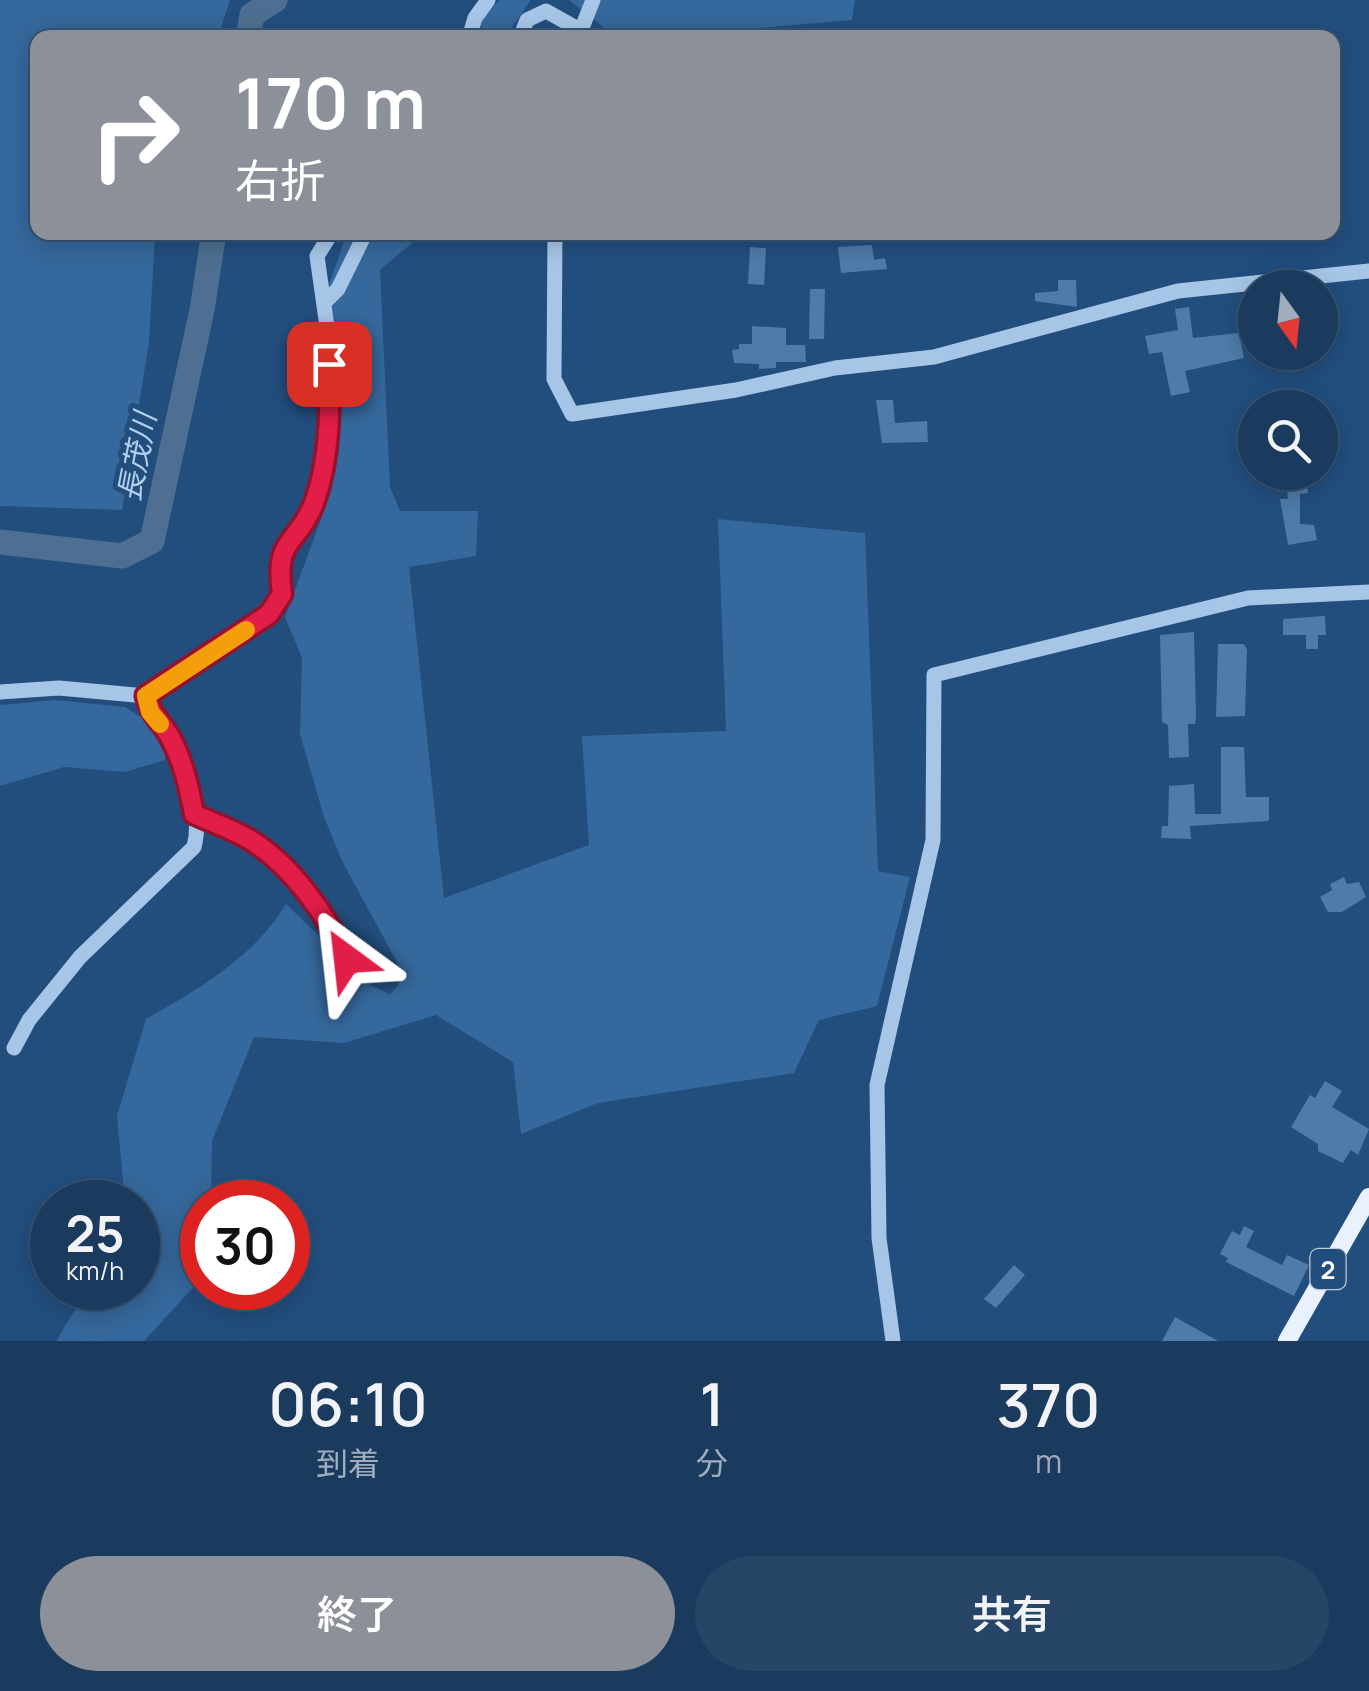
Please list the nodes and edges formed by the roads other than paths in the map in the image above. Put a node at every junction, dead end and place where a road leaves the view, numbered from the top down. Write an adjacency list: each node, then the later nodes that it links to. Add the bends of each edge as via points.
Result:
1 (488, 0): 3 (street)
2 (593, 0): 6 (street)
3 (473, 30)
4 (523, 30): 5 (street, via 527,20 546,11)
5 (573, 30)
6 (581, 30)
7 (327, 240): 11 (street, via 317,256)
8 (362, 240): 11 (street)
9 (555, 240): 10 (street, via 554,380 572,414 934,357 1178,291)
10 (1369, 271)
11 (324, 303): 14 (street, via 327,459 313,506 278,564 282,594 269,614)
12 (1369, 592): 19 (street, via 1248,598 934,676 933,840 877,1085 879,1238)
13 (0, 692): 14 (street, via 59,688)
14 (146, 696): 15 (street, via 186,775)
15 (194, 814): 16 (street, via 248,838 282,866 334,930); 17 (street, via 198,835 188,856 80,957)
16 (347, 959)
17 (14, 1048)
18 (1369, 1197): 20 (main road, 2)
19 (893, 1341)
20 (1287, 1341)

